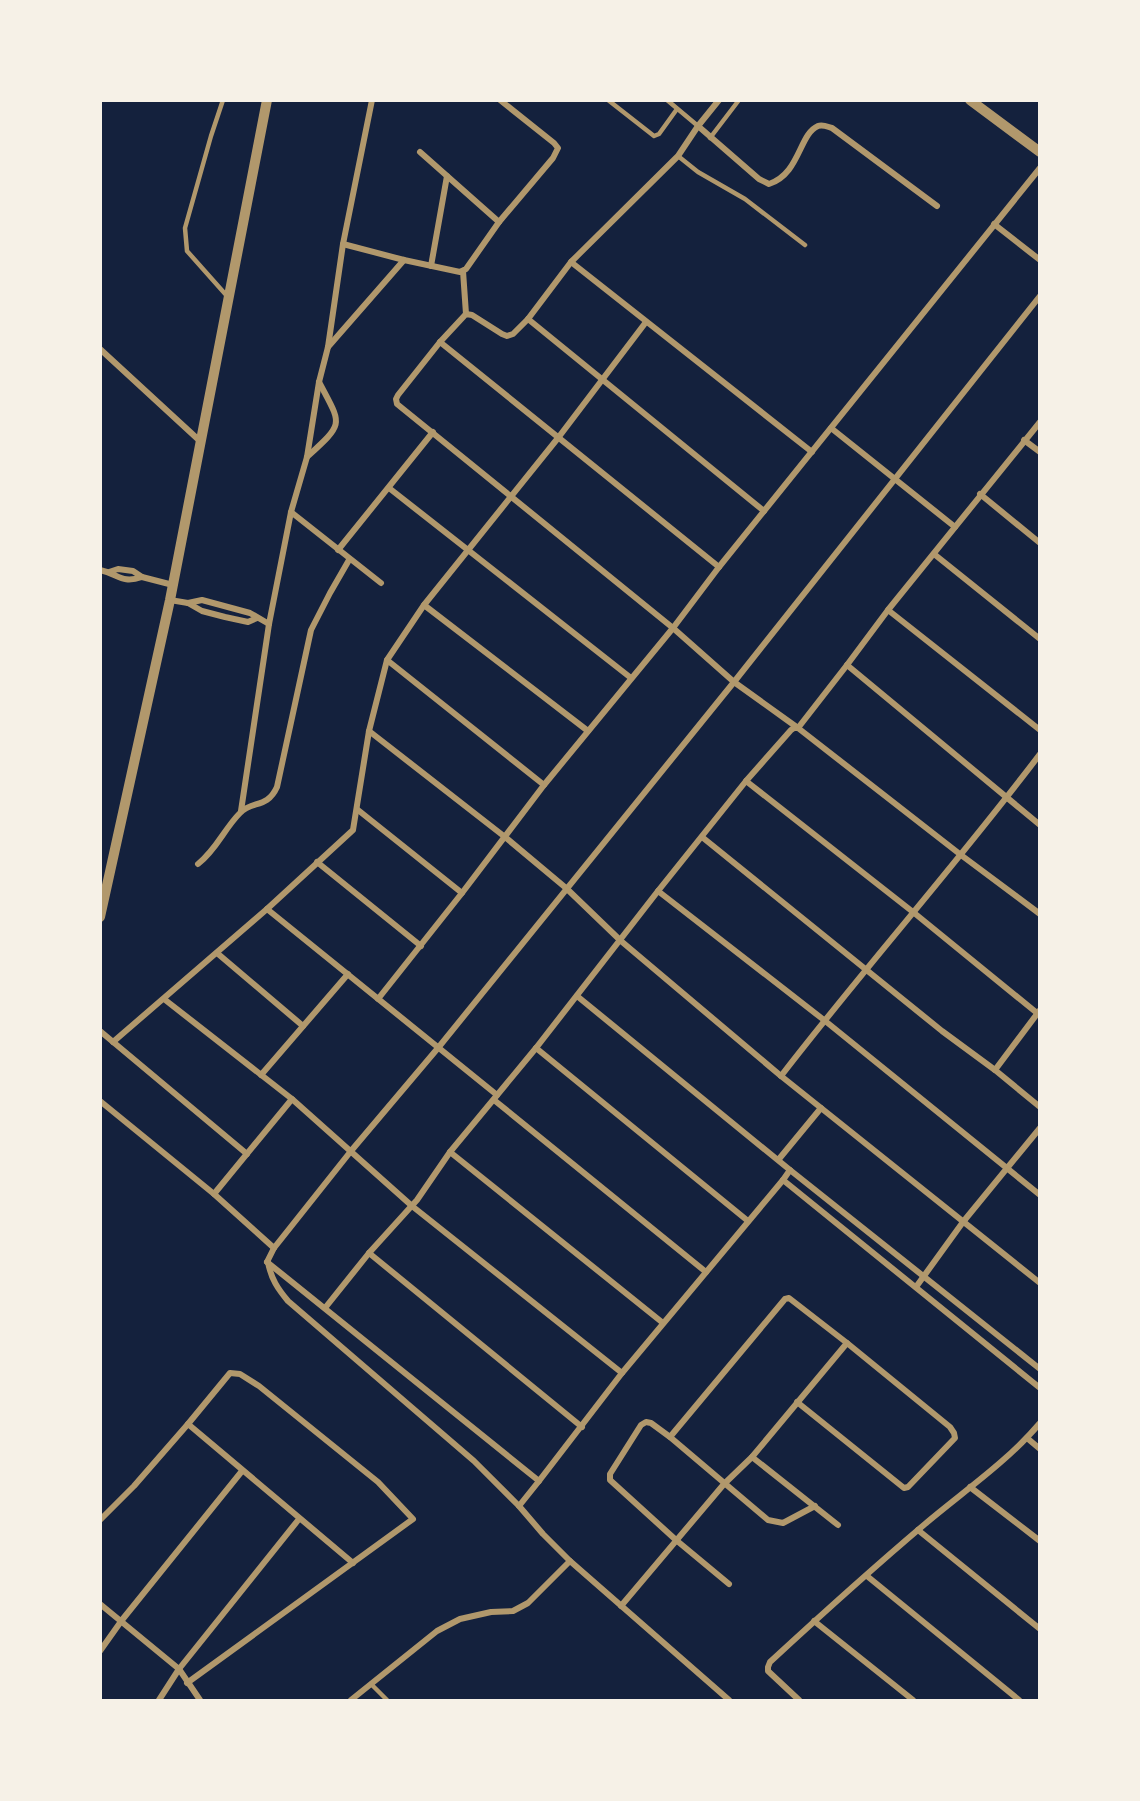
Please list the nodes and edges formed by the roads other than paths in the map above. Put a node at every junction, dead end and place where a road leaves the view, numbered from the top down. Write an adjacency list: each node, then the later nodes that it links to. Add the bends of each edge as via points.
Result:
1 (223, 100): 29 (lane, via 185,228 187,251)
2 (267, 100): 29 (street)
3 (372, 100): 21 (street)
4 (500, 100): 19 (street, via 558,148)
5 (608, 100): 10 (lane, via 654,136)
6 (667, 100): 10 (lane)
7 (719, 100): 11 (street)
8 (739, 100): 12 (lane)
9 (970, 100): 14 (street)
10 (677, 109): 11 (lane)
11 (698, 126): 12 (street); 15 (street)
12 (710, 138): 18 (street, via 769,184 779,181 788,171 816,127 832,128)
13 (420, 152): 17 (street)
14 (1040, 152)
15 (678, 156): 22 (lane, via 745,199); 25 (street)
16 (1040, 168): 20 (street)
17 (447, 176): 19 (street); 26 (street)
18 (936, 206)
19 (499, 222): 27 (street)
20 (994, 224): 24 (street); 39 (street)
21 (343, 244): 23 (street); 34 (street)
22 (805, 245)
23 (404, 260): 26 (street); 34 (street)
24 (1040, 260)
25 (572, 262): 31 (street); 32 (street)
26 (430, 266): 27 (street)
27 (463, 271): 30 (street)
28 (1040, 296): 47 (street)
29 (229, 299): 43 (street)
30 (466, 314): 31 (street, via 507,336); 33 (street)
31 (528, 319): 36 (street)
32 (646, 322): 36 (street); 44 (street)
33 (440, 342): 40 (street, via 396,399 397,404); 41 (street)
34 (328, 347): 37 (street)
35 (100, 349): 43 (street)
36 (603, 380): 41 (street); 51 (street)
37 (319, 382): 46 (street); 46 (street, via 337,417 336,426)
38 (1040, 422): 42 (street)
39 (831, 428): 44 (street); 47 (street)
40 (431, 430): 48 (street); 50 (street)
41 (558, 438): 50 (street); 59 (street)
42 (1024, 440): 45 (street); 49 (street)
43 (201, 442): 62 (street)
44 (812, 452): 51 (street)
45 (1040, 452)
46 (307, 457): 52 (street)
47 (894, 478): 53 (street); 74 (street)
48 (388, 488): 55 (street); 56 (street)
49 (980, 494): 53 (street); 54 (street)
50 (511, 497): 55 (street); 69 (street)
51 (764, 511): 59 (street)
52 (291, 512): 56 (street); 68 (street)
53 (955, 527): 57 (street)
54 (1040, 543)
55 (468, 549): 65 (street); 73 (street)
56 (338, 550): 58 (street)
57 (934, 554): 66 (street); 70 (street)
58 (350, 560): 61 (street); 84 (street, via 311,630 277,787 269,799)
59 (719, 567): 69 (street)
60 (100, 570): 62 (street, via 117,578 142,577)
61 (381, 583)
62 (173, 585): 63 (street)
63 (170, 600): 64 (street); 97 (street)
64 (188, 603): 67 (street, via 202,600); 67 (street, via 202,611 248,622)
65 (424, 605): 71 (street); 78 (street)
66 (888, 610): 72 (street); 76 (street)
67 (257, 618): 68 (street)
68 (269, 624): 84 (street)
69 (673, 628): 73 (street); 74 (street)
70 (1040, 639)
71 (387, 660): 77 (street); 81 (street)
72 (847, 666): 75 (street); 82 (street)
73 (631, 678): 78 (street)
74 (734, 682): 75 (street); 91 (street)
75 (798, 728): 80 (street, via 791,730); 88 (street)
76 (1040, 730)
77 (369, 731): 83 (street); 86 (street)
78 (588, 731): 81 (street)
79 (1040, 754): 82 (street)
80 (746, 781): 87 (street); 95 (street)
81 (544, 785): 86 (street)
82 (1007, 798): 85 (street); 88 (street)
83 (358, 810): 89 (street, via 350,835); 93 (street)
84 (241, 811): 90 (street, via 212,852)
85 (1040, 825)
86 (505, 837): 91 (street); 93 (street)
87 (702, 837): 92 (street); 101 (street)
88 (961, 855): 95 (street); 96 (street)
89 (317, 862): 94 (street); 99 (street)
90 (198, 864)
91 (566, 888): 98 (street); 111 (street)
92 (658, 891): 98 (street); 107 (street)
93 (462, 893): 99 (street)
94 (267, 909): 100 (street); 102 (street)
95 (913, 912): 101 (street); 106 (street)
96 (1040, 914)
97 (100, 917)
98 (621, 941): 103 (street); 115 (street)
99 (421, 946): 105 (street)
100 (217, 952): 104 (street); 108 (street)
101 (866, 970): 107 (street); 113 (street)
102 (348, 974): 105 (street); 108 (street)
103 (577, 996): 112 (street); 125 (street)
104 (164, 999): 110 (street); 114 (street)
105 (378, 999): 111 (street)
106 (1038, 1011): 113 (street)
107 (824, 1020): 115 (street); 126 (street)
108 (303, 1026): 114 (street)
109 (100, 1032): 110 (street)
110 (113, 1042): 124 (street)
111 (438, 1048): 116 (street); 122 (street)
112 (536, 1048): 116 (street); 132 (street)
113 (995, 1070): 119 (street)
114 (261, 1075): 117 (street)
115 (781, 1076): 120 (street)
116 (496, 1098): 123 (street); 139 (street)
117 (292, 1099): 122 (street); 124 (street)
118 (100, 1101): 129 (street)
119 (1040, 1107)
120 (821, 1108): 125 (street); 134 (street)
121 (1040, 1128): 126 (street)
122 (351, 1151): 131 (street); 136 (street)
123 (450, 1152): 131 (street); 144 (street)
124 (247, 1154): 129 (street)
125 (779, 1160): 127 (street)
126 (1007, 1169): 130 (street); 134 (street)
127 (790, 1170): 128 (street); 133 (street)
128 (783, 1180): 132 (street); 135 (street)
129 (214, 1194): 136 (street)
130 (1040, 1195)
131 (412, 1206): 137 (street); 147 (street)
132 (748, 1221): 139 (street)
133 (854, 1221): 135 (street); 140 (street)
134 (963, 1222): 140 (street); 141 (street)
135 (845, 1230): 142 (street)
136 (274, 1248): 138 (street)
137 (369, 1253): 143 (street); 152 (street)
138 (267, 1262): 143 (street); 161 (street, via 275,1286 288,1301 474,1461)
139 (706, 1272): 144 (street)
140 (924, 1277): 142 (street); 146 (street)
141 (1040, 1283)
142 (916, 1287): 148 (street)
143 (325, 1308): 158 (street)
144 (663, 1323): 147 (street)
145 (847, 1343): 149 (street); 149 (street, via 950,1427 955,1438 904,1488); 153 (street, via 794,1301 785,1299)
146 (1040, 1370)
147 (622, 1373): 152 (street)
148 (1040, 1388)
149 (797, 1402): 156 (street)
150 (1040, 1423): 154 (street)
151 (188, 1424): 157 (street); 164 (street); 170 (street, via 230,1373 240,1374 378,1482 412,1519)
152 (582, 1427): 158 (street)
153 (670, 1437): 159 (street); 167 (street, via 651,1423 641,1425 610,1480)
154 (1027, 1438): 155 (street); 160 (street)
155 (1040, 1449)
156 (752, 1457): 159 (street); 162 (street)
157 (242, 1471): 163 (street); 175 (street)
158 (538, 1480): 161 (street)
159 (724, 1484): 162 (street, via 768,1520 783,1523); 167 (street)
160 (970, 1487): 166 (street); 168 (street)
161 (519, 1506): 169 (street)
162 (815, 1506): 165 (street)
163 (299, 1519): 170 (street); 179 (street)
164 (100, 1520)
165 (838, 1525)
166 (918, 1530): 171 (street); 177 (street)
167 (676, 1540): 172 (street); 174 (street)
168 (1040, 1541)
169 (570, 1561): 174 (street); 181 (street, via 528,1603 513,1611 490,1612 452,1623 419,1644)
170 (353, 1563): 180 (street)
171 (867, 1576): 176 (street); 189 (street)
172 (729, 1584)
173 (100, 1604): 175 (street)
174 (621, 1606): 186 (street)
175 (122, 1620): 178 (street); 179 (street)
176 (814, 1621): 187 (street, via 768,1667); 188 (street)
177 (1040, 1629)
178 (100, 1651)
179 (179, 1669): 180 (street); 182 (street)
180 (188, 1683): 183 (street)
181 (371, 1684): 184 (street); 185 (lane)
182 (159, 1701)
183 (200, 1701)
184 (351, 1701)
185 (387, 1701)
186 (729, 1701)
187 (799, 1701)
188 (913, 1701)
189 (1019, 1701)

